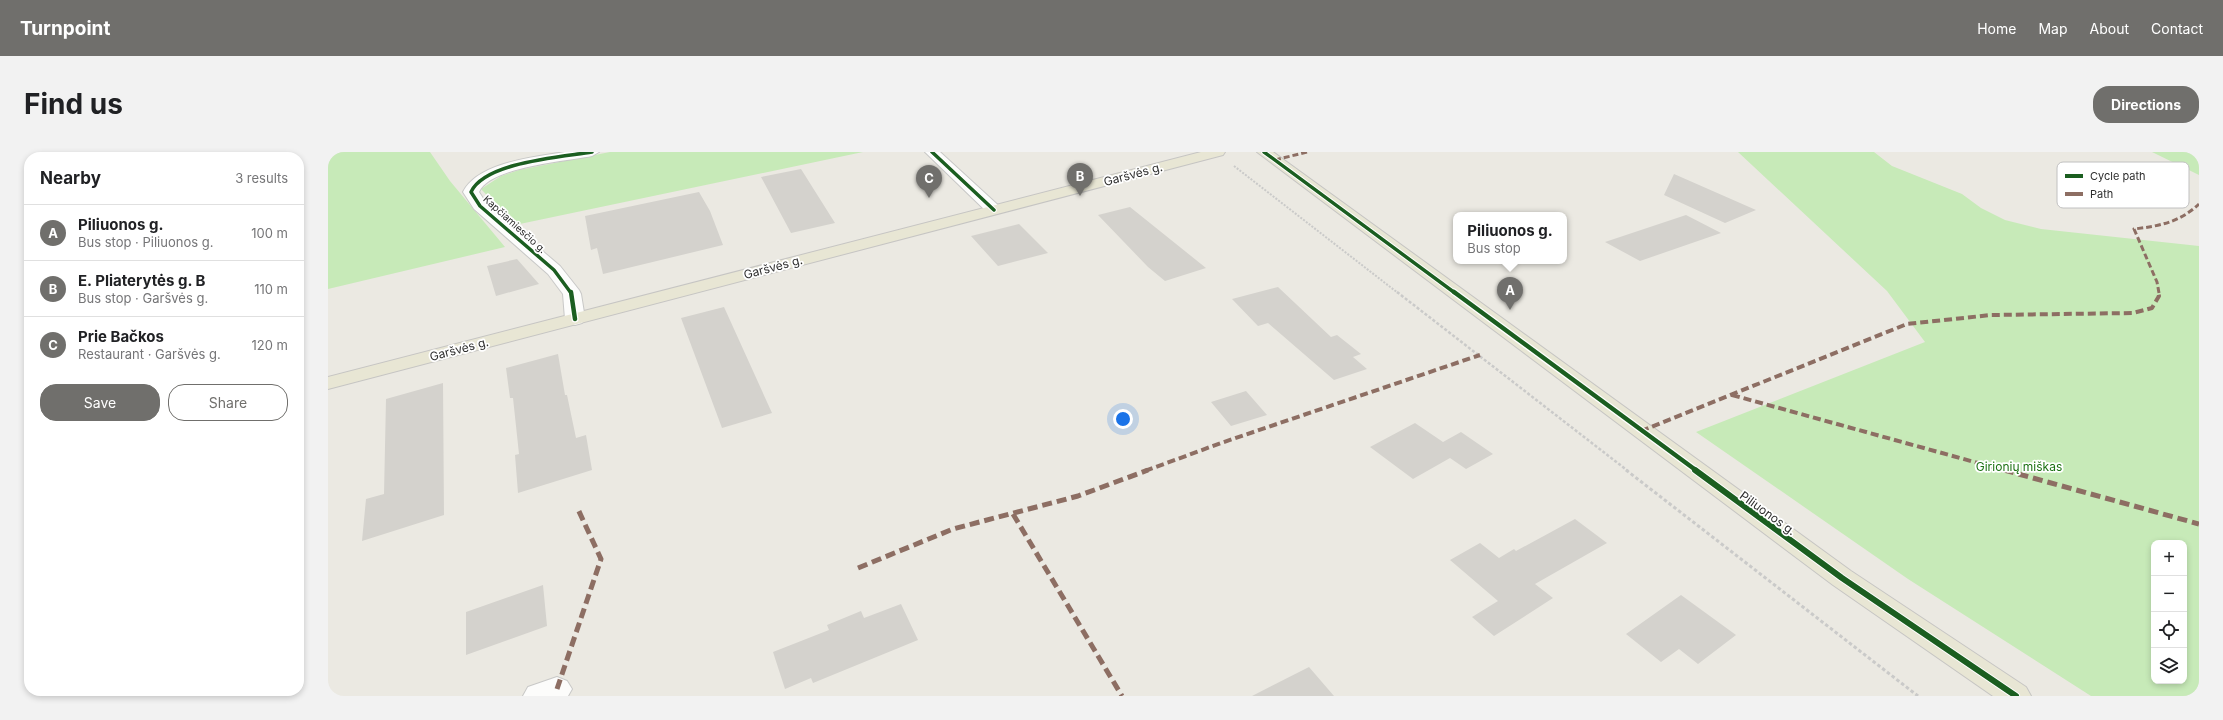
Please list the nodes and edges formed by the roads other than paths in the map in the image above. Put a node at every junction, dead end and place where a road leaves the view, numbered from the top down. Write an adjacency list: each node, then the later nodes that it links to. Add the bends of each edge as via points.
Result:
1 (592, 152): 6 (street, Kapčiamiesčio g., via 530,163 488,175 476,183 471,192 480,206 554,270 572,294)
2 (932, 152): 5 (street)
3 (1217, 152): 5 (main road, Garšvės g.)
4 (1264, 152): 8 (main road, Piliuonos g., via 1835,574)
5 (994, 210): 6 (main road, Garšvės g.)
6 (575, 319): 7 (main road, Garšvės g.)
7 (328, 383)
8 (2016, 696)

